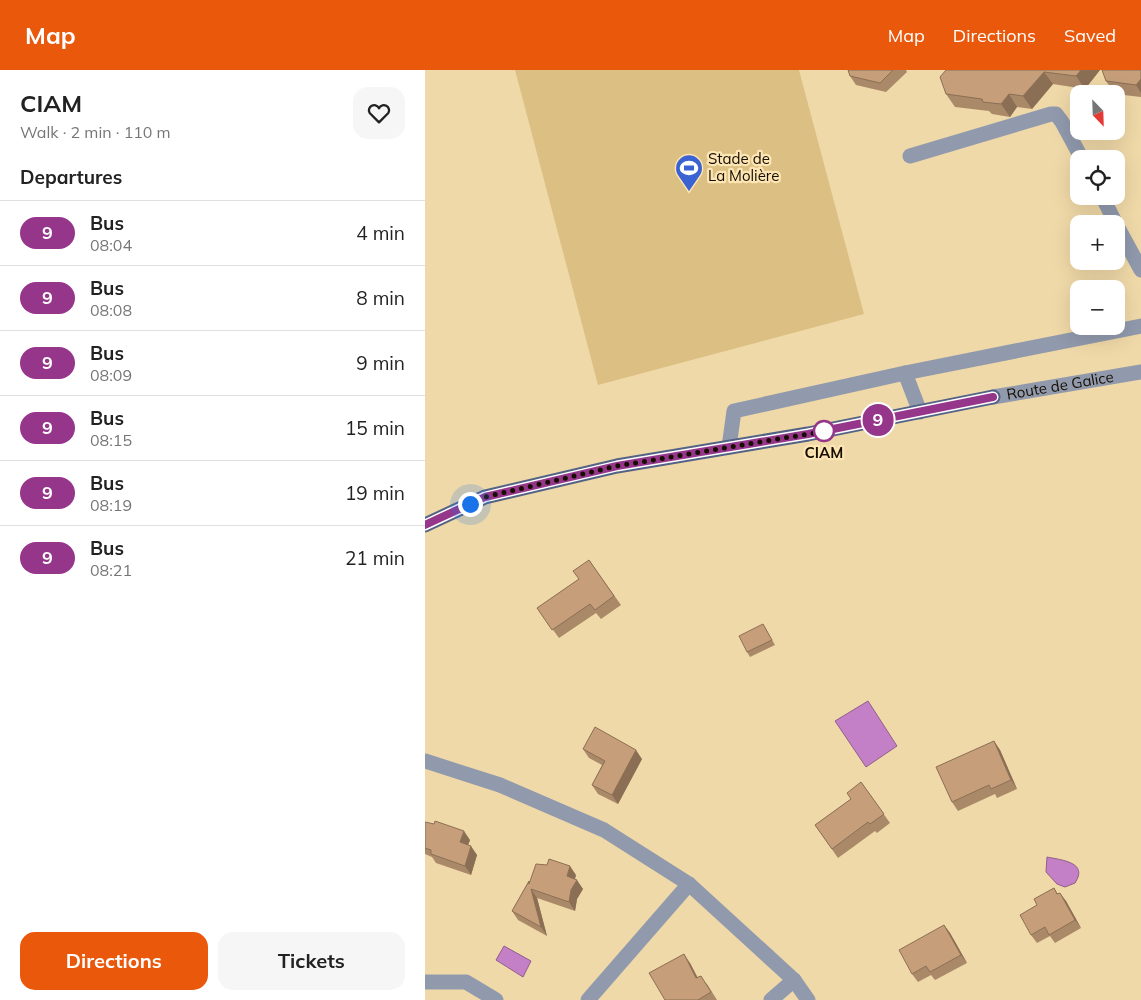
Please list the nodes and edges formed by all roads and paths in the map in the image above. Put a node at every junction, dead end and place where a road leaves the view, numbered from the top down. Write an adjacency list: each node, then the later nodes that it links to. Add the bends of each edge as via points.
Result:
1 (1076, 150): 2 (street, via 1062,122 1056,114 1051,114)
2 (910, 156)
3 (1125, 241): 4 (street)
4 (1141, 270)
5 (1141, 326): 7 (street)
6 (1141, 372): 8 (street, Route de Galice)
7 (905, 373): 9 (street); 10 (street, via 734,411)
8 (993, 397): 9 (main road, Route de Galice)
9 (920, 412): 10 (main road, Route de Galice)
10 (729, 448): 11 (main road, Route de Galice, via 617,466 485,497)
11 (425, 525)
12 (425, 761): 13 (street, via 500,785 604,830)
13 (689, 884): 14 (street); 17 (street)
14 (793, 980): 18 (street); 19 (street)
15 (425, 982): 16 (street, via 466,982)
16 (496, 1000)
17 (588, 1000)
18 (771, 1000)
19 (808, 1000)

